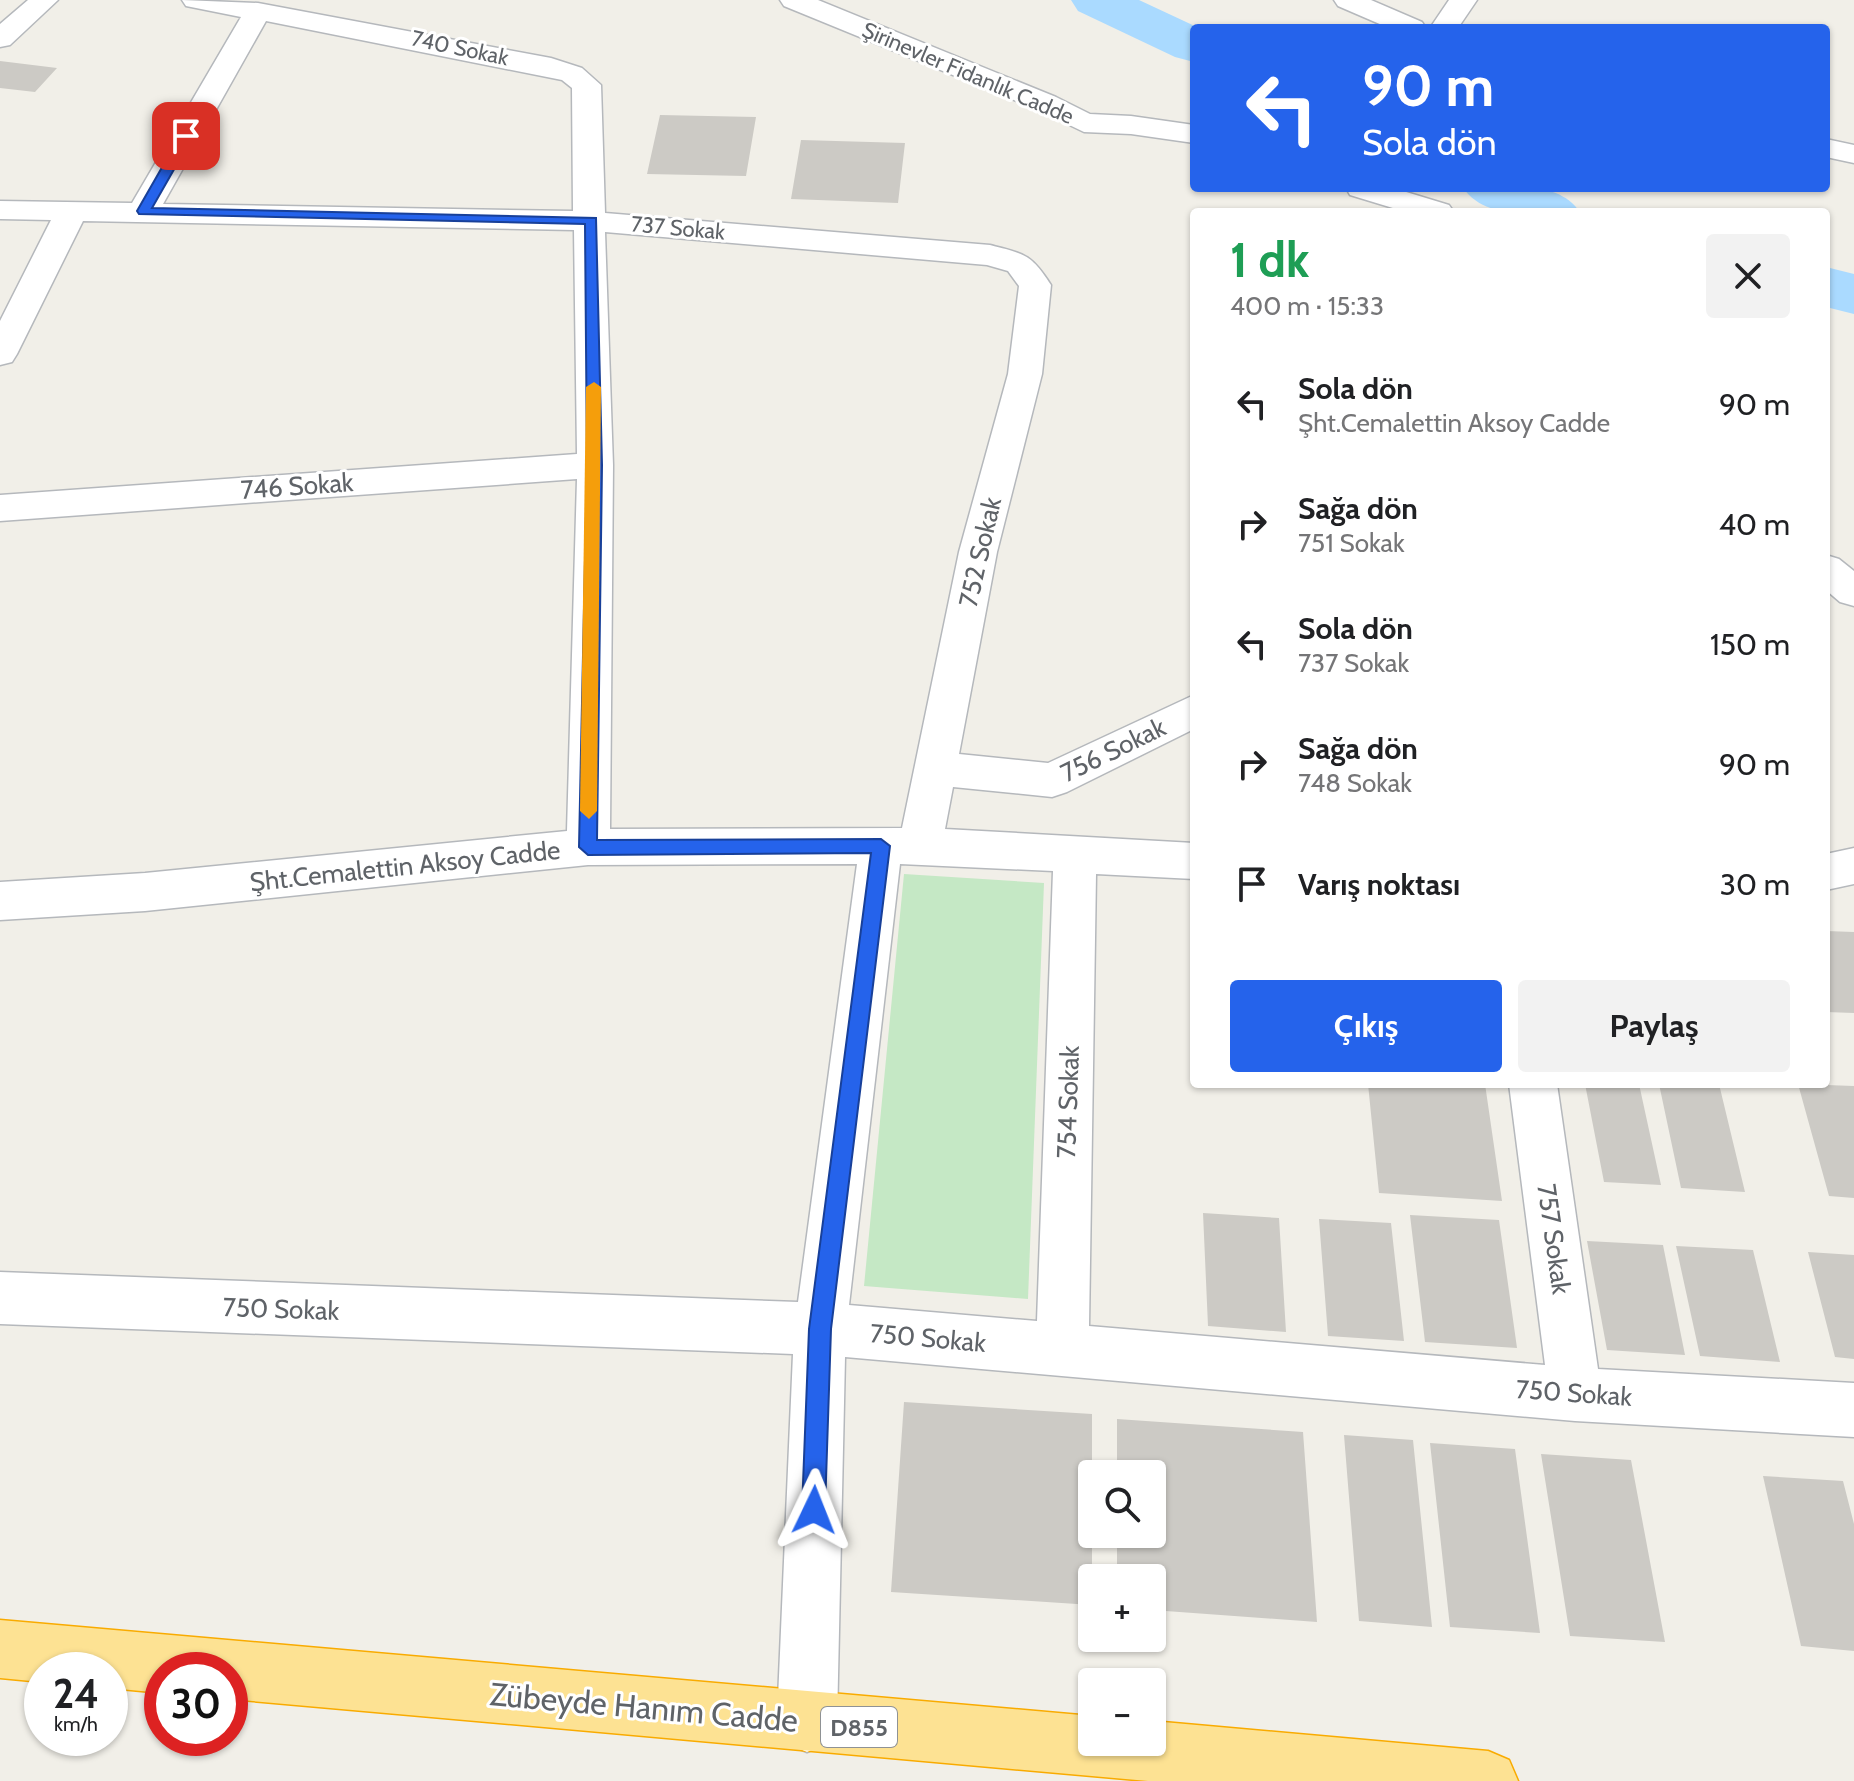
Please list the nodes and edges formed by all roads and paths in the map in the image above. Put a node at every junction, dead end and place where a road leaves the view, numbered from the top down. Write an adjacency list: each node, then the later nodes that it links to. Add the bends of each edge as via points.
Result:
1 (44, 0): 9 (street)
2 (196, 0): 6 (street, 740 Sokak)
3 (794, 0): 10 (street, Şirinevler Fidanlık Cadde, via 1084,123)
4 (1348, 0): 7 (street)
5 (1463, 0): 8 (street)
6 (258, 11): 17 (street); 18 (street, 740 Sokak, via 572,74 586,85)
7 (1403, 24)
8 (1447, 24)
9 (0, 39)
10 (1190, 133)
11 (1830, 149): 12 (street)
12 (1854, 154)
13 (1374, 192): 14 (street)
14 (1425, 208)
15 (0, 210): 16 (street, 737 Sokak)
16 (72, 211): 17 (street, 737 Sokak); 20 (street)
17 (143, 211): 18 (street, 737 Sokak)
18 (591, 221): 19 (street, 737 Sokak, via 951,251); 21 (street, 740 Sokak)
19 (1019, 264): 26 (street, 752 Sokak, via 1035,285 1025,374 978,552)
20 (0, 354)
21 (595, 465): 22 (street, 746 Sokak); 28 (street, 740 Sokak)
22 (0, 508)
23 (1830, 572): 24 (street)
24 (1854, 592)
25 (1190, 713): 26 (street, 756 Sokak, via 1052,780)
26 (935, 768): 27 (street, 752 Sokak)
27 (900, 846): 28 (street, Şht.Cemalettin Aksoy Cadde); 29 (street, Şht.Cemalettin Aksoy Cadde); 36 (street, 752 Sokak)
28 (588, 847): 33 (street, Şht.Cemalettin Aksoy Cadde, via 145,892)
29 (1075, 854): 30 (street, Şht.Cemalettin Aksoy Cadde); 37 (street, 754 Sokak)
30 (1190, 861)
31 (1854, 866): 32 (street)
32 (1830, 871)
33 (0, 901)
34 (1534, 1088): 38 (street, 757 Sokak)
35 (0, 1298): 36 (street, 750 Sokak)
36 (820, 1329): 37 (street, 750 Sokak); 43 (street, 752 Sokak)
37 (1062, 1350): 38 (street, 750 Sokak)
38 (1575, 1394): 39 (street, 750 Sokak)
39 (1854, 1410)
40 (0, 1649): 41 (highway, Zübeyde Hanım Cadde / D855)
41 (144, 1662)
42 (248, 1672): 43 (highway, Zübeyde Hanım Cadde / D855)
43 (807, 1722): 44 (highway, Zübeyde Hanım Cadde / D855)
44 (1488, 1781)

